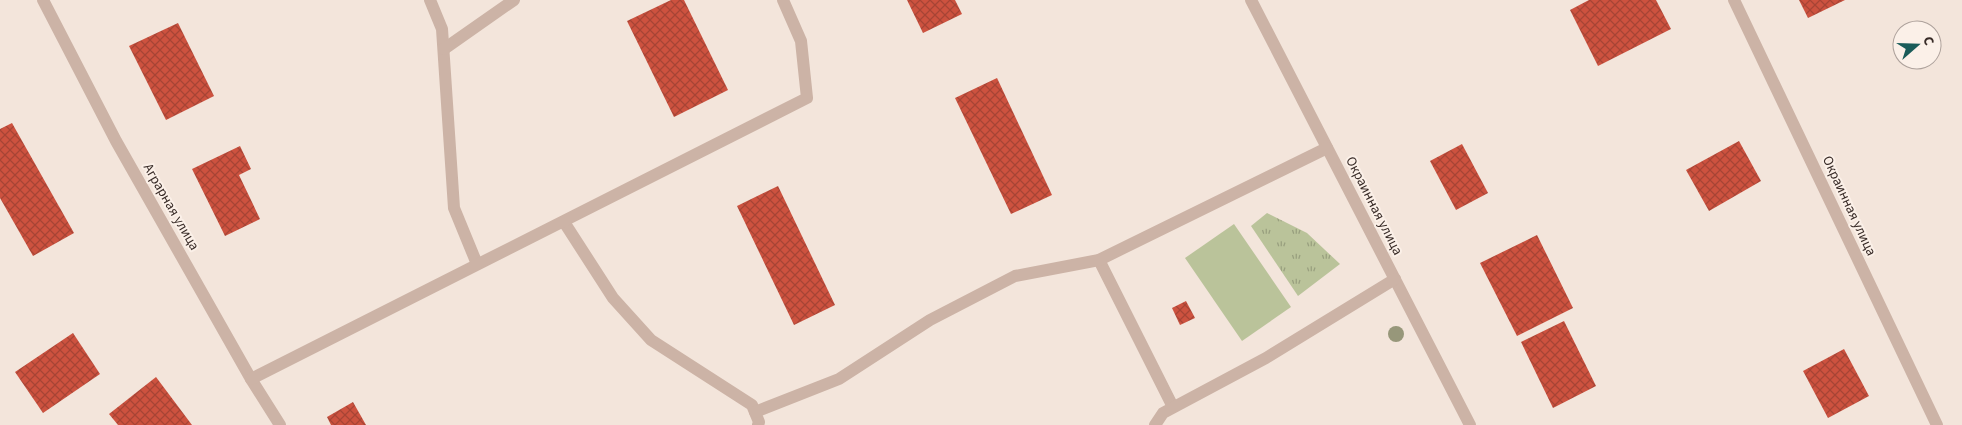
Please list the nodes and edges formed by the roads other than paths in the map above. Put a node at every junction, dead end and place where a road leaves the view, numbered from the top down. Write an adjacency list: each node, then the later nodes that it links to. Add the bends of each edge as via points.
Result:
1 (43, 0): 13 (street, Аграрная улица, via 116,141)
2 (430, 0): 7 (street, via 442,29)
3 (514, 0): 7 (street)
4 (783, 0): 9 (street, via 801,41 807,98)
5 (1251, 0): 8 (street, Окраинная улица)
6 (1734, 0): 20 (street, Окраинная улица)
7 (444, 49): 11 (street, via 454,208)
8 (1327, 148): 10 (street); 12 (street, Окраинная улица)
9 (564, 222): 11 (street); 15 (street, via 613,298 651,340 752,404)
10 (1099, 260): 14 (street); 15 (street, via 1015,276 930,320 839,379)
11 (477, 264): 13 (street)
12 (1395, 278): 14 (street, via 1266,358); 19 (street, Окраинная улица)
13 (251, 379): 16 (street, Аграрная улица)
14 (1173, 407): 18 (street, via 1163,413)
15 (755, 412): 17 (street)
16 (280, 425)
17 (758, 425)
18 (1155, 425)
19 (1470, 425)
20 (1937, 425)

